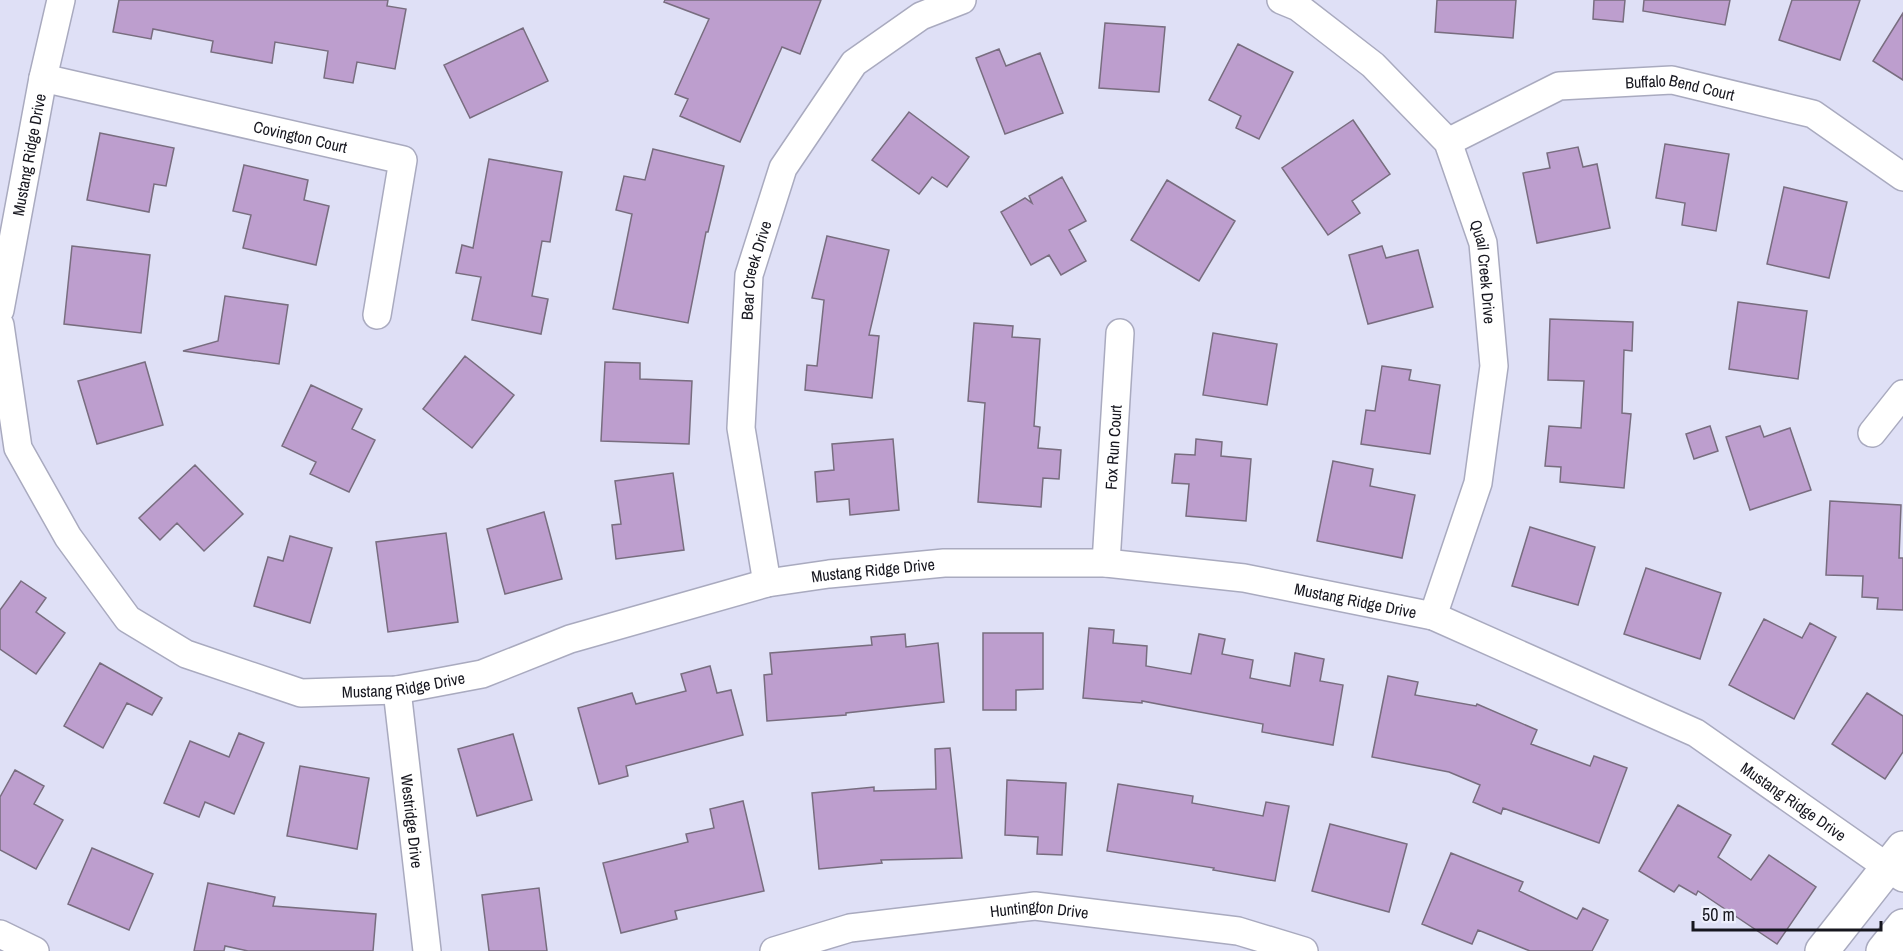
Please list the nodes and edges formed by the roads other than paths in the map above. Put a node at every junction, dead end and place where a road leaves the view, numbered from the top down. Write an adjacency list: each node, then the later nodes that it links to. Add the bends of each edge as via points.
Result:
1 (61, 0): 5 (street, Mustang Ridge Drive)
2 (963, 0): 4 (street)
3 (1281, 0): 6 (street, Quail Creek Drive, via 1298,7 1373,65)
4 (915, 8): 16 (street, Bear Creek Drive, via 854,63 783,168 749,275 741,428)
5 (43, 78): 8 (street, Mustang Ridge Drive); 9 (street, Covington Court, via 403,160)
6 (1448, 142): 7 (street, Buffalo Bend Court, via 1559,86 1672,80 1813,114); 17 (street, Quail Creek Drive, via 1483,243 1494,366 1478,483)
7 (1903, 177)
8 (0, 310)
9 (377, 315)
10 (0, 325): 14 (street, Mustang Ridge Drive)
11 (1120, 333): 15 (street, Fox Run Court)
12 (1903, 394): 13 (street)
13 (1872, 433)
14 (9, 452): 18 (street, Mustang Ridge Drive, via 128,619 186,654 301,693)
15 (1106, 563): 16 (street, Mustang Ridge Drive, via 944,563); 17 (street, Mustang Ridge Drive, via 1244,578)
16 (767, 583): 18 (street, Mustang Ridge Drive, via 570,639 482,675)
17 (1433, 616): 19 (street, Mustang Ridge Drive, via 1696,733)
18 (397, 690): 24 (street, Westridge Drive)
19 (1898, 864): 27 (main road)
20 (1903, 926): 28 (main road)
21 (0, 934): 23 (street)
22 (1235, 941): 25 (street, Huntington Drive, via 1035,906 850,928); 26 (street, Huntington Drive)
23 (34, 951)
24 (427, 951)
25 (774, 951)
26 (1304, 951)
27 (1822, 951)
28 (1883, 951)

